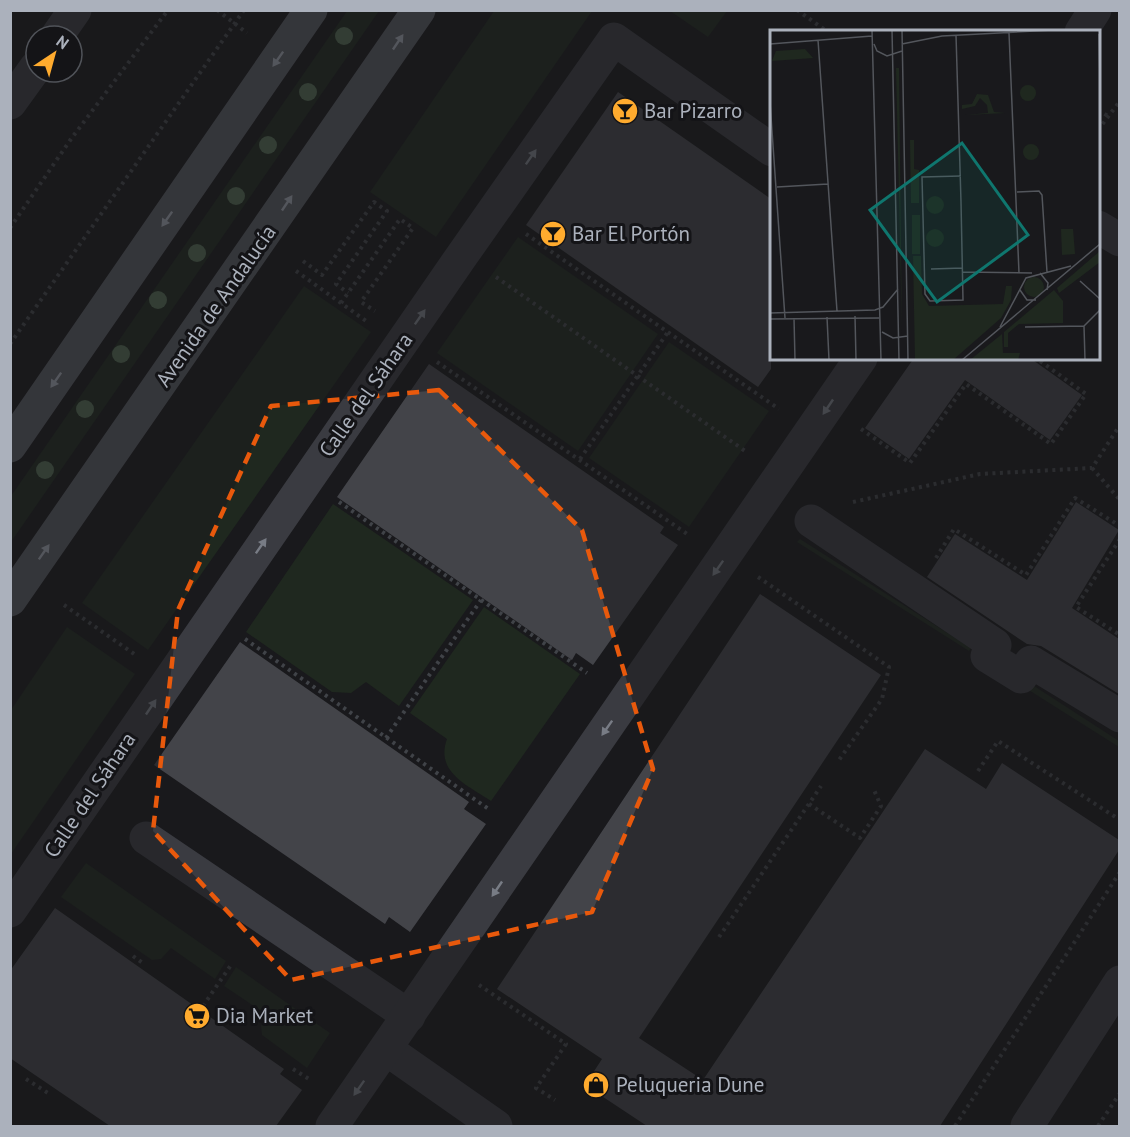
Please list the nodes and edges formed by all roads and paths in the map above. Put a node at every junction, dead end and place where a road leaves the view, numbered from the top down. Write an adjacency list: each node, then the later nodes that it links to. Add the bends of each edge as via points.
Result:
1 (75, 10): 10 (street)
2 (168, 10): 21 (path)
3 (217, 10): 9 (path)
4 (244, 10): 9 (path)
5 (311, 10): 41 (main road, one-way to 41)
6 (419, 10): 54 (main road, Avenida de Andalucía, one-way to 6)
7 (797, 10): 11 (path)
8 (1095, 10): 12 (street)
9 (236, 23): 13 (path); 33 (path)
10 (65, 24)
11 (825, 30)
12 (1082, 30)
13 (248, 33)
14 (24, 84): 16 (street)
15 (1119, 100): 18 (path)
16 (10, 103)
17 (1100, 111): 18 (path)
18 (1108, 116): 19 (path)
19 (1100, 127)
20 (770, 149): 25 (street, Calle del Sáhara, one-way to 20, via 614,39)
21 (10, 228)
22 (518, 228): 32 (path)
23 (1100, 228): 24 (street)
24 (1119, 240)
25 (463, 254): 37 (path); 72 (street, Calle del Sáhara, one-way to 25)
26 (303, 261): 28 (path, via 322,275 374,202 387,211 336,284)
27 (296, 271): 29 (path)
28 (348, 292): 29 (path); 30 (path, via 400,219 413,228 361,302)
29 (341, 303): 31 (path)
30 (375, 311)
31 (374, 326)
32 (668, 332): 37 (path); 38 (path)
33 (10, 344)
34 (429, 356): 42 (path)
35 (860, 360): 44 (street, one-way to 44)
36 (1039, 360): 40 (path, via 1086,394 1051,444 966,384 910,463)
37 (638, 375): 42 (path); 44 (path)
38 (781, 411)
39 (1119, 424): 43 (path)
40 (857, 426)
41 (10, 446)
42 (580, 459): 50 (path)
43 (1092, 468): 46 (path); 47 (path, via 980,474)
44 (781, 476): 80 (street, one-way to 80)
45 (331, 496): 55 (path)
46 (1119, 500)
47 (845, 504)
48 (811, 521): 53 (street)
49 (1119, 526): 53 (path, via 1075,498 1026,575 954,529)
50 (693, 538)
51 (1119, 539): 58 (path, via 1076,607)
52 (755, 575): 63 (path, via 889,667 882,699)
53 (918, 586): 61 (street, via 995,645 987,656 1021,677 1031,662)
54 (10, 600)
55 (481, 600): 60 (path); 62 (path)
56 (64, 606): 59 (path)
57 (238, 633): 62 (path)
58 (1119, 635)
59 (142, 660)
60 (587, 673)
61 (1115, 711)
62 (386, 738): 68 (path)
63 (839, 760)
64 (978, 771): 69 (path, via 998,741)
65 (821, 786): 67 (path)
66 (874, 790): 67 (path, via 881,806 860,838)
67 (809, 804): 73 (path)
68 (490, 810)
69 (1119, 820)
70 (146, 838): 80 (street)
71 (1119, 872): 90 (path)
72 (10, 911)
73 (719, 937)
74 (133, 956): 75 (path)
75 (144, 964)
76 (231, 965): 79 (path)
77 (1119, 982): 91 (street)
78 (475, 983): 87 (path, via 567,1044 536,1088)
79 (203, 1006)
80 (409, 1016): 81 (street)
81 (386, 1049): 88 (street, one-way to 88); 89 (street)
82 (293, 1069): 84 (path)
83 (26, 1079): 85 (path)
84 (309, 1079)
85 (48, 1093)
86 (1119, 1093): 92 (path)
87 (555, 1100)
88 (332, 1126)
89 (496, 1126)
90 (955, 1126)
91 (1027, 1126)
92 (1098, 1126)

